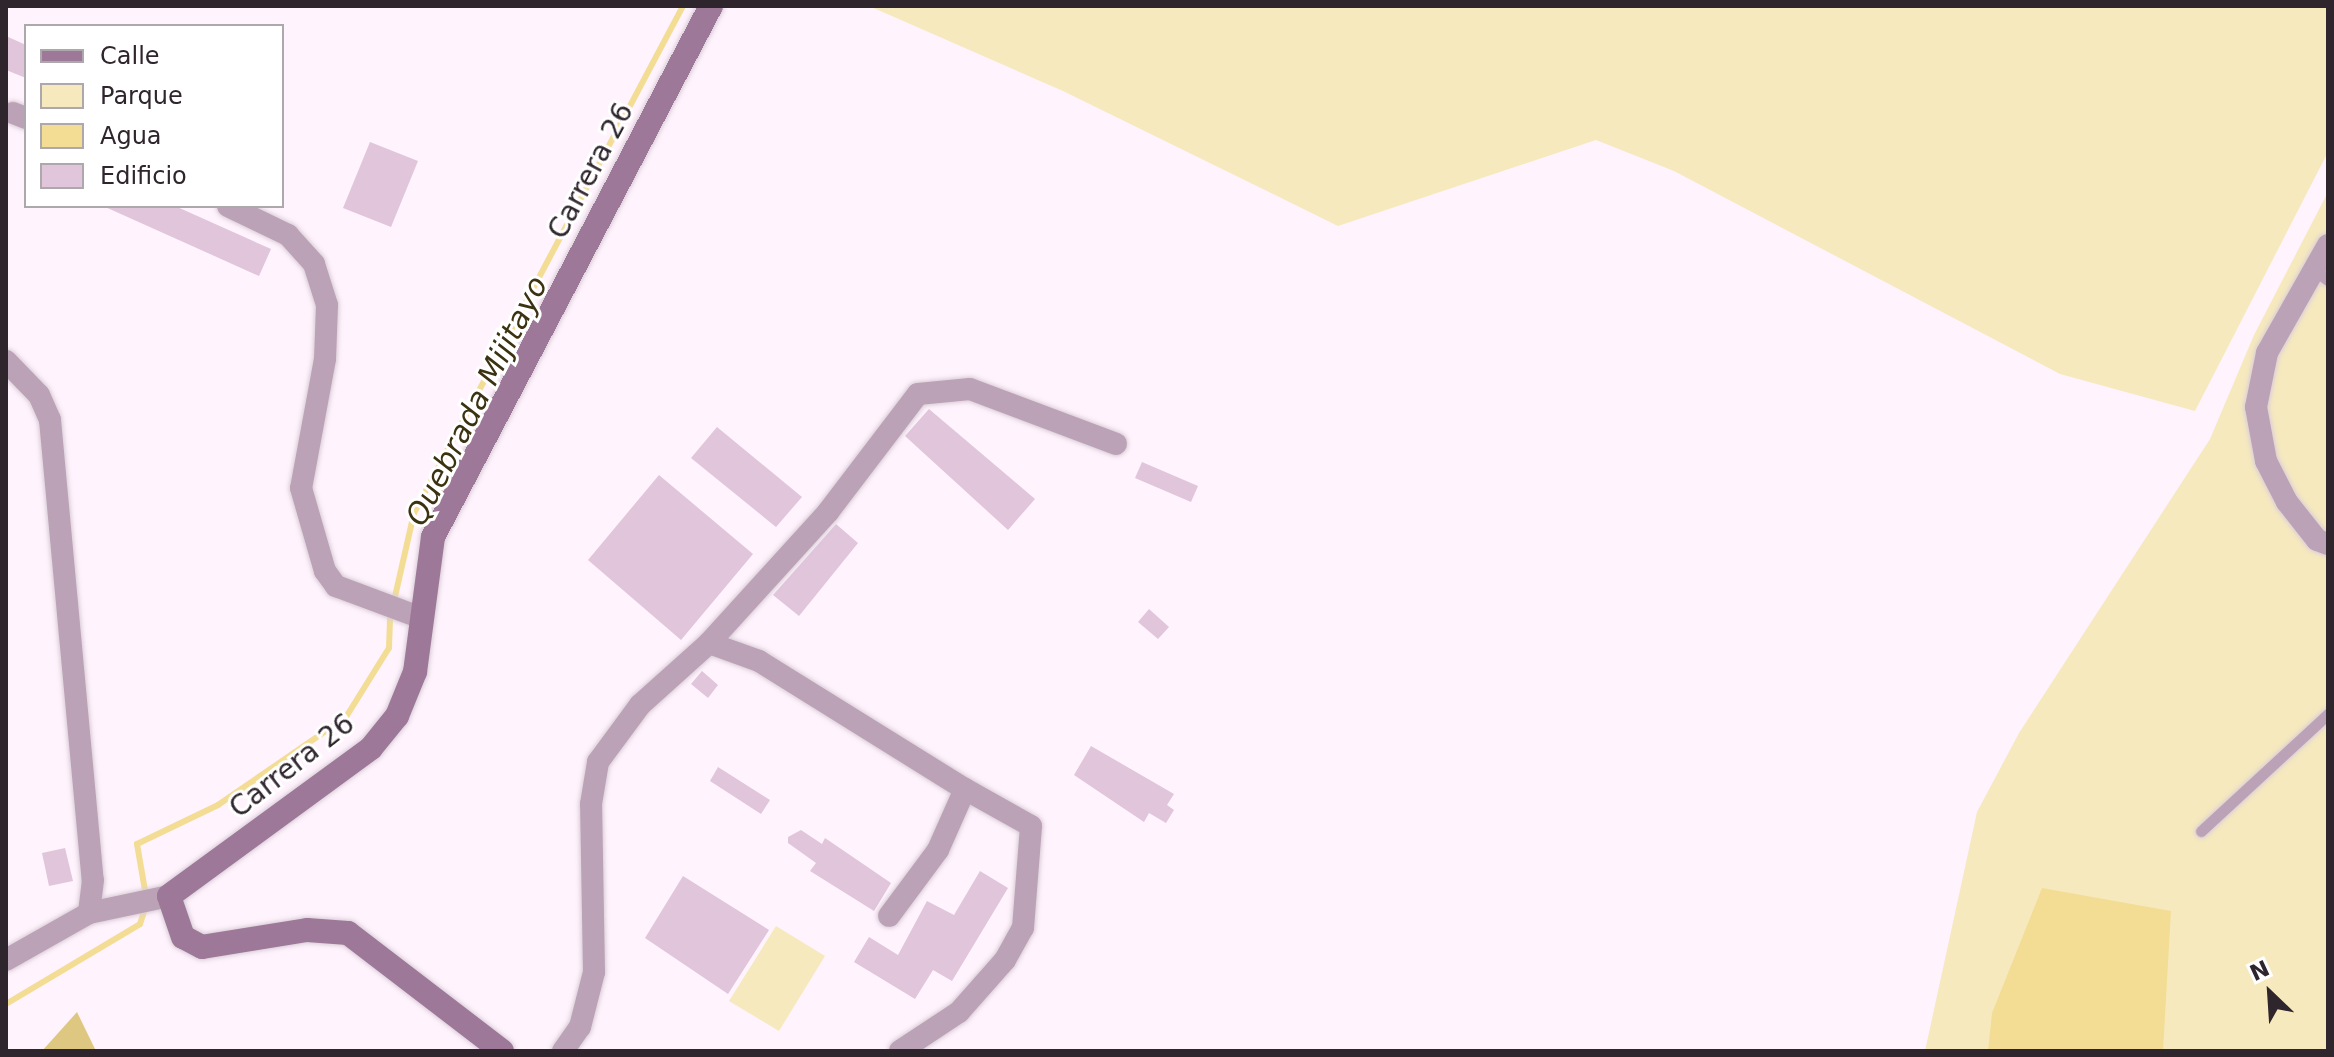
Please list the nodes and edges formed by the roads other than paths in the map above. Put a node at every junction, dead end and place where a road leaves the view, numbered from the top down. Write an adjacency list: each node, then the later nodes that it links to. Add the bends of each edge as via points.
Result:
1 (711, 6): 8 (street, Carrera 26, via 433,537)
2 (232, 208): 8 (street, via 288,235 314,264 327,305 325,359 301,488 325,571 336,586)
3 (2328, 245): 4 (street)
4 (2321, 275): 7 (street, via 2267,353 2256,407 2266,461 2287,502 2317,540)
5 (6, 361): 14 (street, via 39,395 50,420 93,880)
6 (1116, 444): 9 (street, via 970,389 918,394 828,512)
7 (2328, 544)
8 (419, 617): 13 (street, Carrera 26, via 415,672 397,716 371,748)
9 (709, 643): 11 (street, via 759,661); 18 (street, via 640,705 598,762 591,804 594,972 580,1027)
10 (2328, 714): 12 (lane)
11 (965, 789): 15 (street, via 938,850); 19 (street, via 1031,826 1023,928 1005,960 959,1012)
12 (2201, 831)
13 (169, 896): 14 (street); 17 (street, via 183,937 202,947 307,930 348,933)
14 (89, 913): 16 (street)
15 (889, 916)
16 (6, 960)
17 (500, 1050)
18 (563, 1051)
19 (900, 1051)

